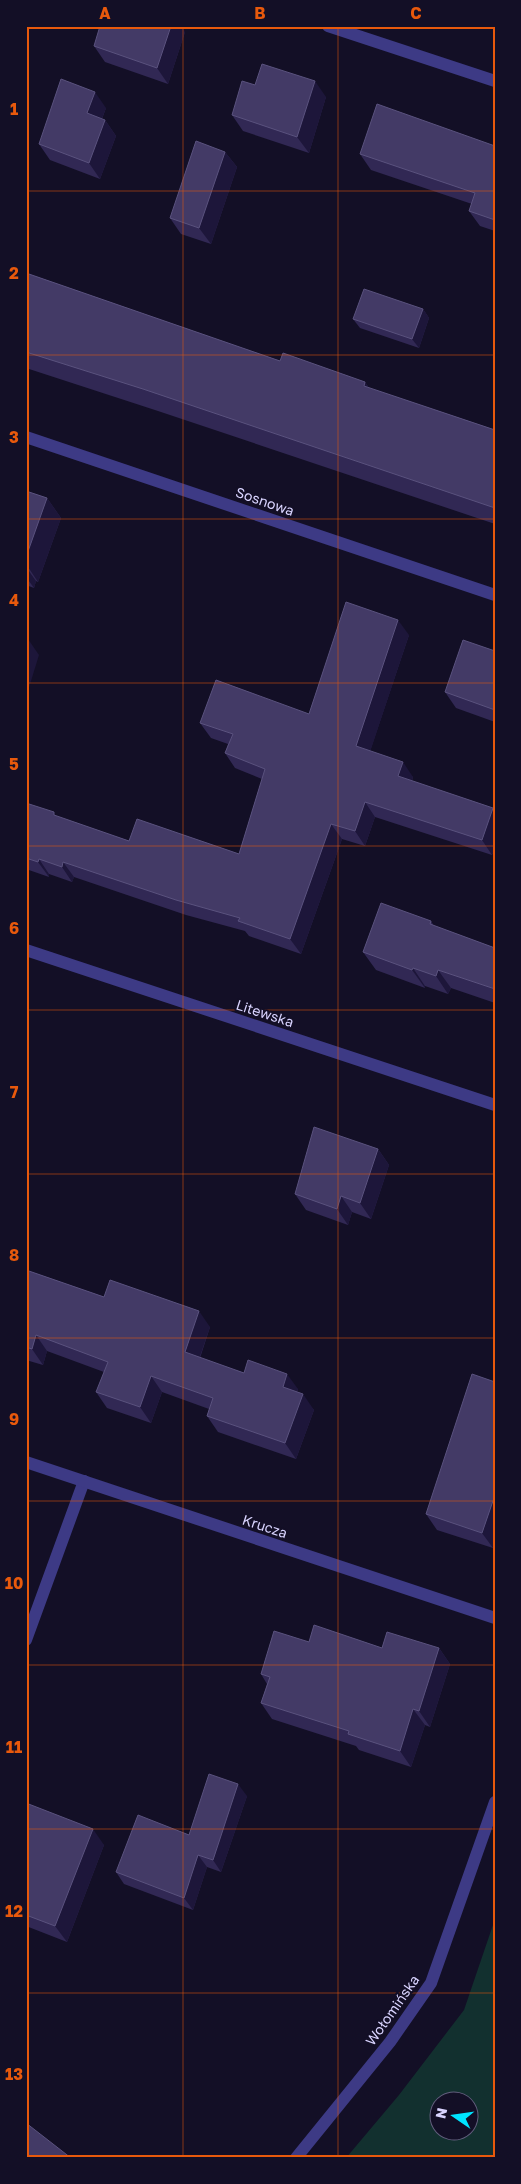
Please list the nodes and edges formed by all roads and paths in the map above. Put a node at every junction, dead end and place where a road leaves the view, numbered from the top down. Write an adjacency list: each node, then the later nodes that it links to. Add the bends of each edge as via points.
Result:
1 (328, 26): 2 (street)
2 (495, 82)
3 (26, 437): 4 (street, Sosnowa)
4 (495, 595)
5 (26, 950): 6 (street, Litewska)
6 (495, 1105)
7 (26, 1462): 8 (street, Krucza)
8 (84, 1481): 9 (street, Krucza); 10 (street)
9 (495, 1618)
10 (26, 1640)
11 (495, 1802): 12 (street, Wołomińska, via 431,1983 390,2042)
12 (296, 2158)

